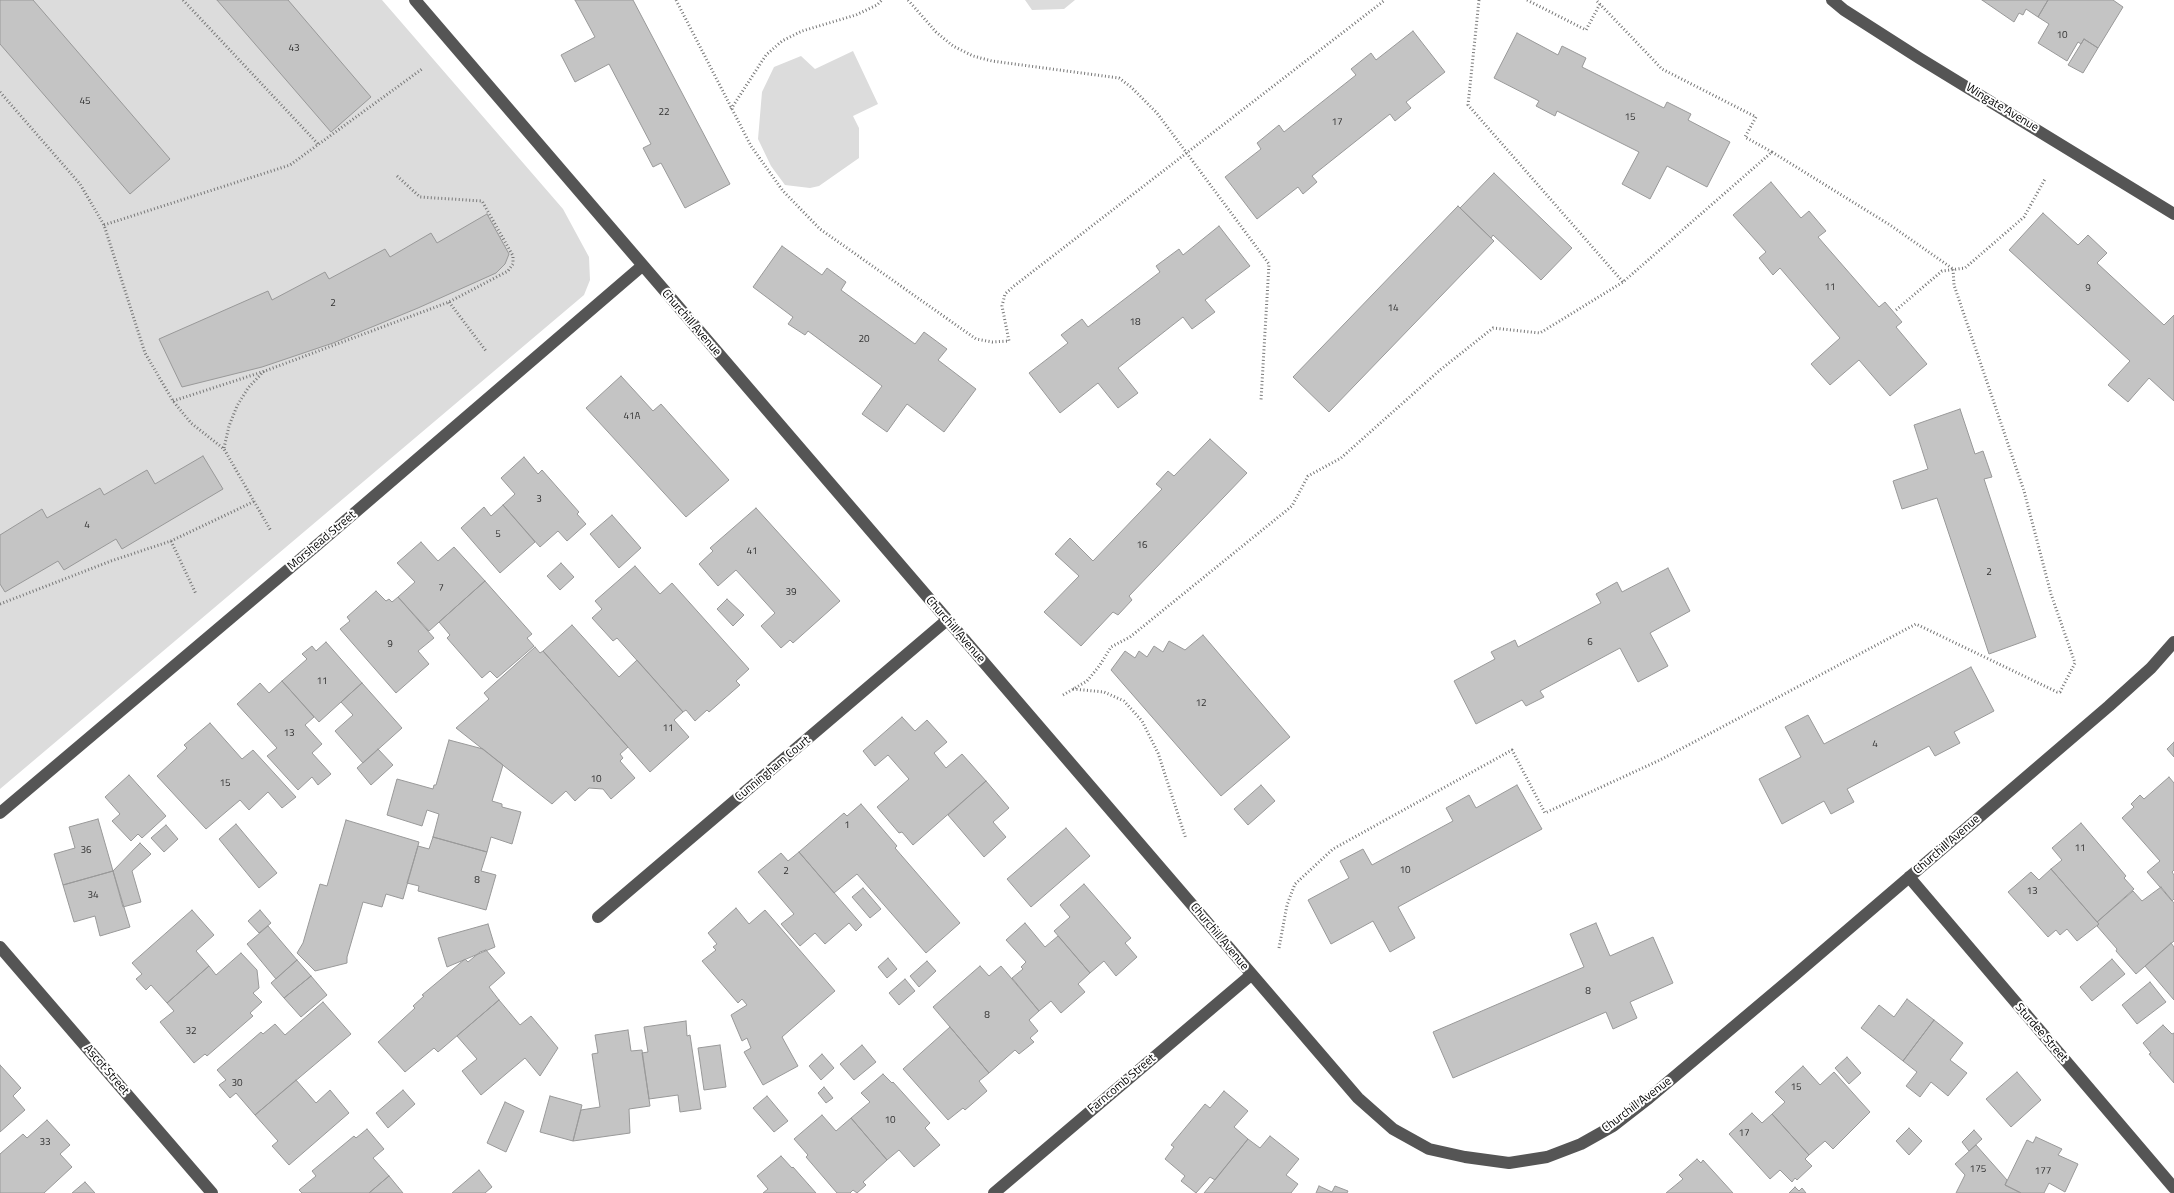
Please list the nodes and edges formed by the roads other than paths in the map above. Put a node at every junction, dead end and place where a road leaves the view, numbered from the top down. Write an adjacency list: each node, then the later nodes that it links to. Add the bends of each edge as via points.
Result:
1 (415, 0): 4 (street, Churchill Avenue)
2 (1832, 0): 3 (street, Wingate Avenue, via 1919,58)
3 (2174, 214)
4 (642, 266): 5 (street, Churchill Avenue); 7 (street, Morshead Street)
5 (947, 620): 9 (street, Cunningham Court); 11 (street, Churchill Avenue)
6 (2174, 642): 8 (street, Churchill Avenue, via 2109,706)
7 (0, 813)
8 (1909, 877): 11 (street, Churchill Avenue, via 1613,1126 1581,1144 1547,1156 1510,1163 1465,1158 1429,1149 1393,1128 1358,1098); 12 (street, Sturdee Street)
9 (598, 918)
10 (0, 947): 13 (street, Ascot Street)
11 (1251, 975): 14 (street, Farncomb Street)
12 (2174, 1188)
13 (212, 1193)
14 (994, 1193)

